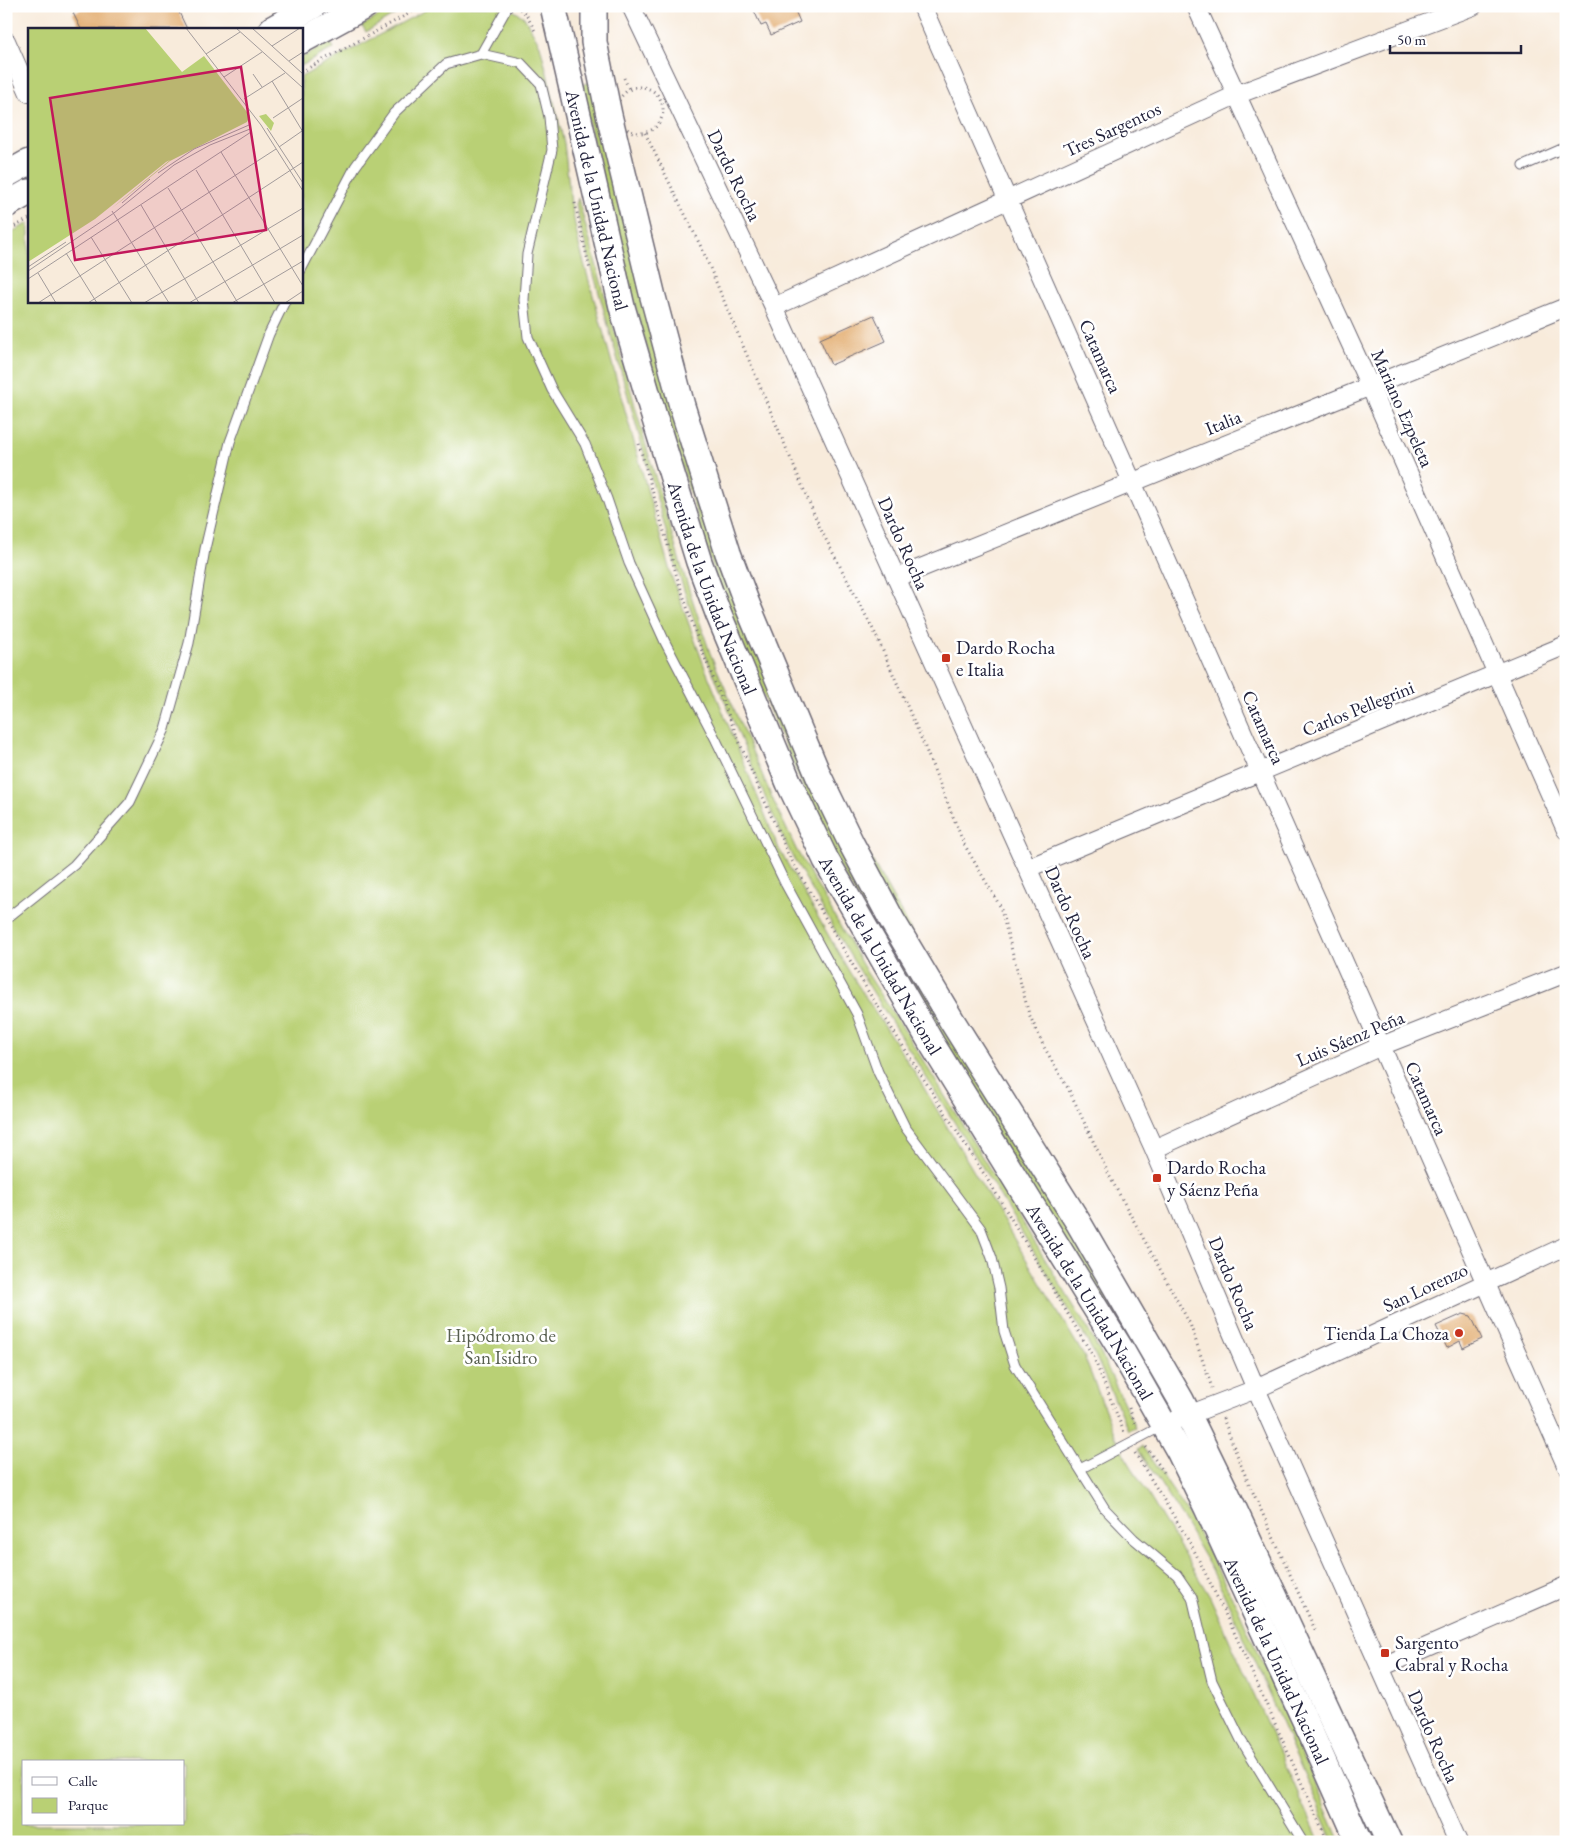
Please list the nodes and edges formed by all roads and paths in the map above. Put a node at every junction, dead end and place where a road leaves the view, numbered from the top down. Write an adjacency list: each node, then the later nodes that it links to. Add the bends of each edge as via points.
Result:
1 (365, 6): 12 (main road)
2 (423, 6): 15 (path)
3 (508, 6): 14 (lane)
4 (553, 6): 49 (main road, Avenida de la Unidad Nacional, via 622,307 653,413 699,562 789,783 826,860 932,1044 1122,1351)
5 (594, 6): 48 (main road, Avenida de la Unidad Nacional, via 594,42 609,115 704,482 747,604 816,768 850,843 893,922 1082,1230)
6 (631, 6): 31 (street, Dardo Rocha)
7 (922, 6): 24 (street, Catamarca)
8 (1196, 6): 17 (street, Mariano Ezpeleta)
9 (1473, 6): 17 (street, Tres Sargentos)
10 (304, 9): 11 (main road)
11 (274, 28)
12 (302, 40)
13 (6, 41): 16 (street)
14 (482, 54): 28 (lane, via 446,64 394,113 356,167); 51 (lane, via 521,64 541,84 550,117 552,150 527,254 524,300 528,337 552,390 585,444 630,563 665,642 785,883 857,1014 878,1072 905,1127 980,1229 992,1258 1004,1331 1015,1365)
15 (302, 71)
16 (28, 91)
17 (1236, 95): 24 (street, Tres Sargentos); 32 (street, Mariano Ezpeleta)
18 (645, 134): 18 (path, via 624,128 616,114 623,94 637,87 652,90 662,103 662,118); 47 (path, via 702,249 820,528 876,635 964,844 1000,906 1036,1030 1111,1179 1190,1324)
19 (1566, 147): 21 (lane)
20 (28, 163): 22 (main road)
21 (1523, 166)
22 (6, 175)
23 (28, 193): 25 (main road)
24 (1008, 200): 31 (street, Tres Sargentos); 33 (street, Catamarca)
25 (6, 205)
26 (28, 220): 27 (path)
27 (6, 231)
28 (302, 268)
29 (285, 302): 40 (lane, via 269,334 230,442 189,644 166,729 130,802 74,865)
30 (1566, 306): 32 (street, Italia)
31 (774, 307): 34 (street, Dardo Rocha)
32 (1370, 386): 33 (street, Italia); 36 (street, Mariano Ezpeleta)
33 (1132, 481): 34 (street, Italia); 37 (street, Catamarca)
34 (896, 578): 39 (street, Dardo Rocha)
35 (1566, 645): 36 (street, Carlos Pellegrini)
36 (1497, 673): 37 (street, Carlos Pellegrini); 38 (street, Mariano Ezpeleta)
37 (1260, 771): 39 (street, Carlos Pellegrini); 42 (street, Catamarca)
38 (1566, 830)
39 (1028, 868): 43 (street, Dardo Rocha)
40 (6, 919)
41 (1566, 973): 42 (street, Luis Sáenz Peña)
42 (1381, 1046): 43 (street, Luis Sáenz Peña); 45 (street, Catamarca)
43 (1154, 1149): 46 (street, Dardo Rocha)
44 (1566, 1246): 45 (street, San Lorenzo)
45 (1484, 1284): 46 (street, San Lorenzo); 50 (street, Catamarca)
46 (1256, 1389): 47 (street, San Lorenzo); 54 (street, Dardo Rocha)
47 (1218, 1403): 48 (street, San Lorenzo); 53 (path, via 1242,1468)
48 (1189, 1415): 49 (street, San Lorenzo); 57 (main road, Avenida de la Unidad Nacional)
49 (1164, 1425): 51 (lane); 56 (main road, Avenida de la Unidad Nacional, via 1207,1508)
50 (1566, 1466)
51 (1080, 1468): 55 (lane, via 1105,1509 1134,1539 1177,1575 1192,1597 1212,1681 1241,1740)
52 (1566, 1586): 54 (street)
53 (1319, 1639)
54 (1381, 1667): 58 (street, Dardo Rocha)
55 (1303, 1842)
56 (1358, 1842)
57 (1389, 1842)
58 (1458, 1842)

